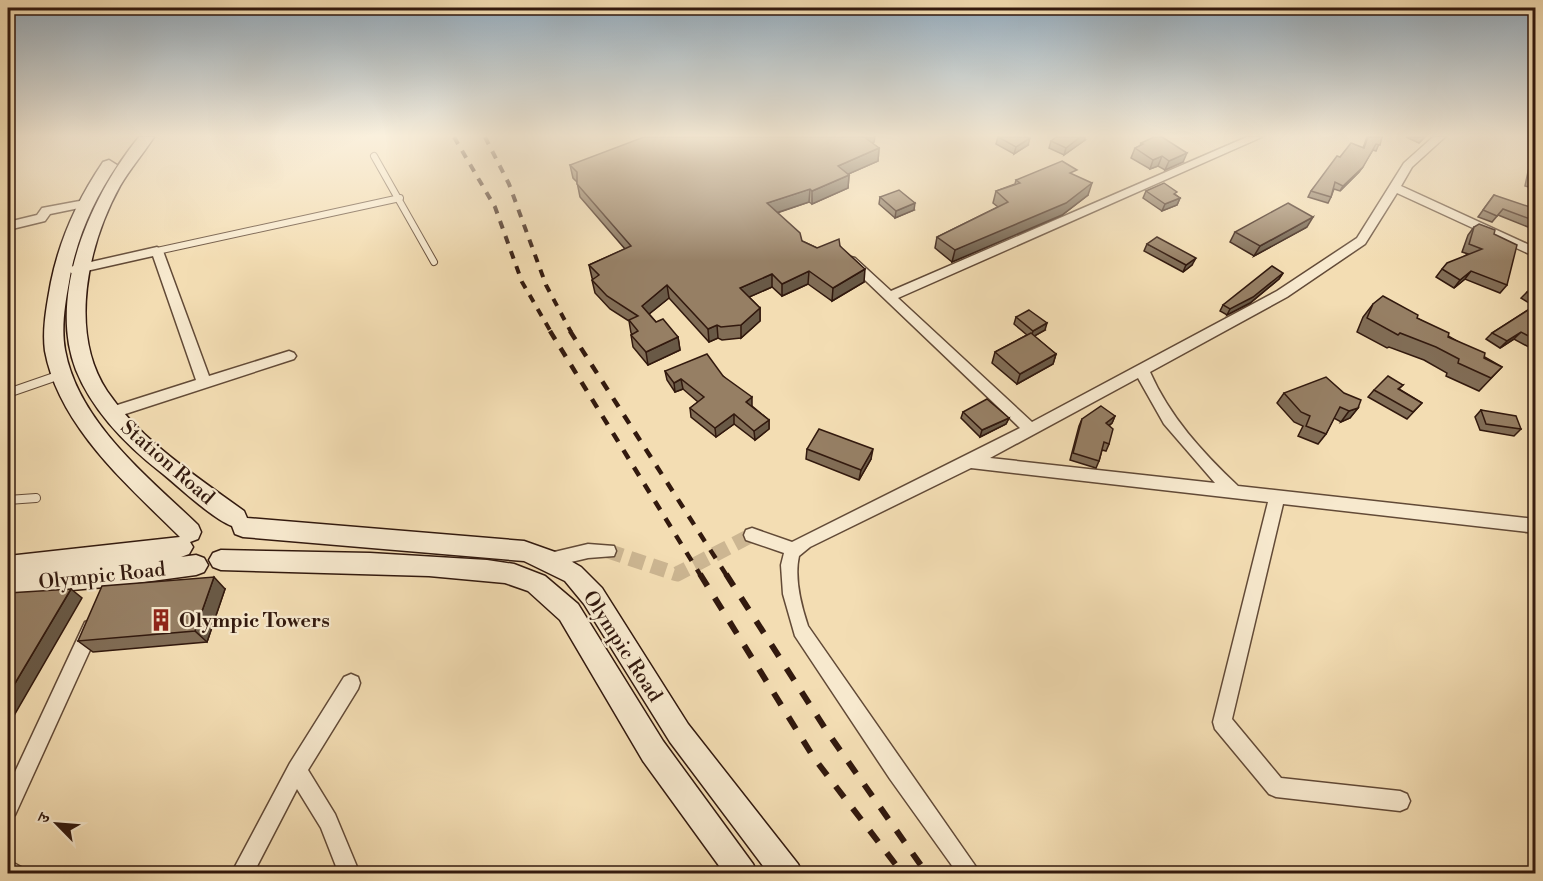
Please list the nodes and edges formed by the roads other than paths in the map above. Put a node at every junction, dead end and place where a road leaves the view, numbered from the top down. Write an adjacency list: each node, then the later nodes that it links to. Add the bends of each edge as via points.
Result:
1 (100, 178): 8 (street, Station Road)
2 (117, 178): 14 (street, Station Road, via 90,236)
3 (388, 178): 7 (lane)
4 (1162, 178): 16 (street)
5 (1400, 178): 6 (street)
6 (1394, 187): 11 (street); 18 (street, via 1361,241 1282,294)
7 (400, 198): 10 (lane); 13 (lane)
8 (86, 204): 9 (street, via 46,211 41,218); 15 (street, Station Road)
9 (8, 226)
10 (157, 250): 14 (street); 20 (street)
11 (1536, 253)
12 (847, 257): 16 (street)
13 (434, 262)
14 (82, 268): 15 (street); 22 (street, Station Road, via 78,342 92,381)
15 (61, 272): 19 (street, Station Road, via 55,350)
16 (889, 297): 23 (street)
17 (289, 356): 20 (street)
18 (1142, 368): 23 (street); 25 (street, via 1154,399 1194,454)
19 (62, 375): 21 (lane); 32 (street, Station Road, via 90,424)
20 (204, 384): 22 (street)
21 (8, 393)
22 (113, 412): 29 (street, Station Road, via 154,455)
23 (1030, 429): 24 (street)
24 (970, 462): 25 (street); 33 (street)
25 (1234, 492): 26 (street)
26 (1277, 497): 30 (street); 42 (street, via 1222,722 1276,787)
27 (36, 498): 28 (lane)
28 (8, 500)
29 (239, 522): 32 (street, Olympic Road, via 213,518); 35 (street, via 239,544); 36 (street, Olympic Road, via 348,538 524,551)
30 (1536, 526)
31 (752, 535): 33 (street)
32 (189, 548): 35 (street, Olympic Road); 37 (street, Olympic Road); 39 (street, Olympic Road)
33 (794, 550): 50 (street, via 790,558 794,609 801,630)
34 (608, 551): 36 (street, via 588,551)
35 (220, 560): 48 (street, Olympic Road, via 339,561 480,570 531,580 552,593 569,612 653,751)
36 (550, 560): 49 (street, Olympic Road, via 573,574 593,596 680,733)
37 (8, 566)
38 (8, 585): 39 (street, Olympic Road)
39 (107, 594): 43 (street)
40 (351, 682): 41 (street)
41 (297, 770): 46 (street); 47 (street, via 328,821)
42 (1400, 801)
43 (8, 808)
44 (8, 871): 45 (street)
45 (14, 873)
46 (241, 873)
47 (350, 873)
48 (742, 873)
49 (788, 873)
50 (971, 873)

